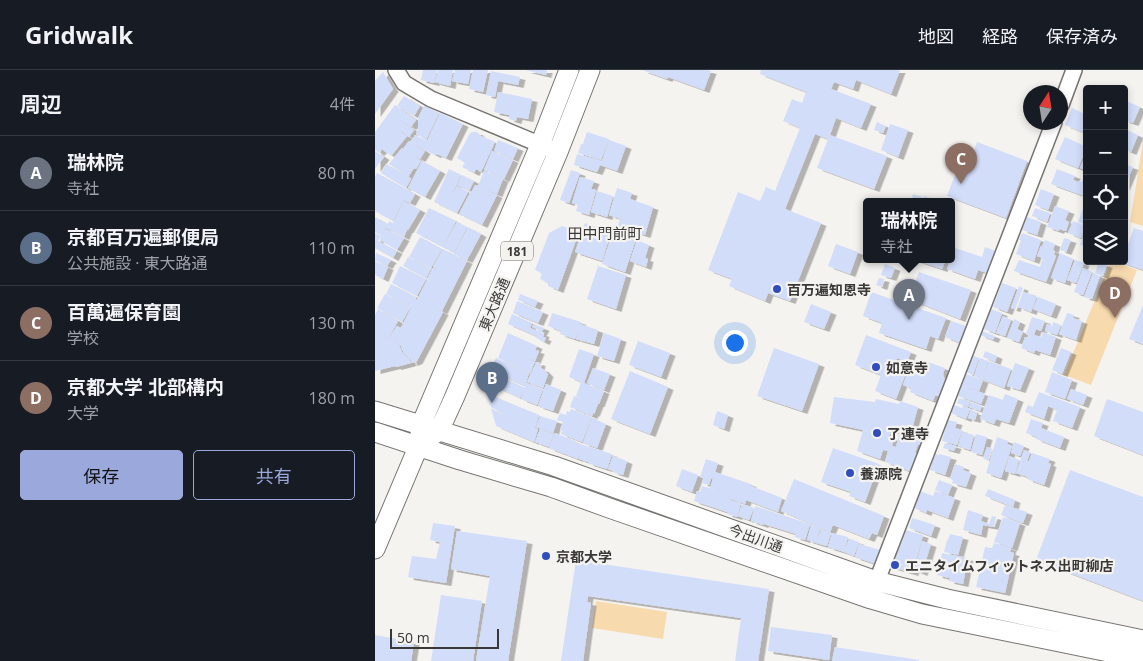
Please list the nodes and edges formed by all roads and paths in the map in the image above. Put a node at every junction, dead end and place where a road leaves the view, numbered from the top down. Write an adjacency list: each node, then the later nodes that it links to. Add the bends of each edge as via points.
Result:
1 (396, 70): 7 (street, via 404,83 431,99)
2 (569, 70): 7 (main road, 東大路通 / 181)
3 (590, 70): 8 (main road, 東大路通 / 181)
4 (1074, 70): 5 (street)
5 (1068, 87)
6 (1051, 130): 15 (street)
7 (540, 145): 8 (street); 10 (main road, 東大路通 / 181)
8 (558, 152): 11 (main road, 東大路通 / 181)
9 (375, 412): 10 (main road, 今出川通)
10 (421, 425): 11 (main road, 今出川通); 13 (main road, 東大路通 / 181)
11 (439, 431): 13 (main road, 東大路通 / 181); 15 (main road, 今出川通, via 554,466)
12 (375, 432): 13 (main road, 今出川通)
13 (419, 446): 14 (main road, 東大路通 / 181); 16 (main road, 今出川通, via 551,487)
14 (375, 549)
15 (876, 581): 16 (street); 17 (main road, 今出川通)
16 (871, 599): 18 (main road, 今出川通, via 923,614)
17 (1143, 640)
18 (1143, 659)

